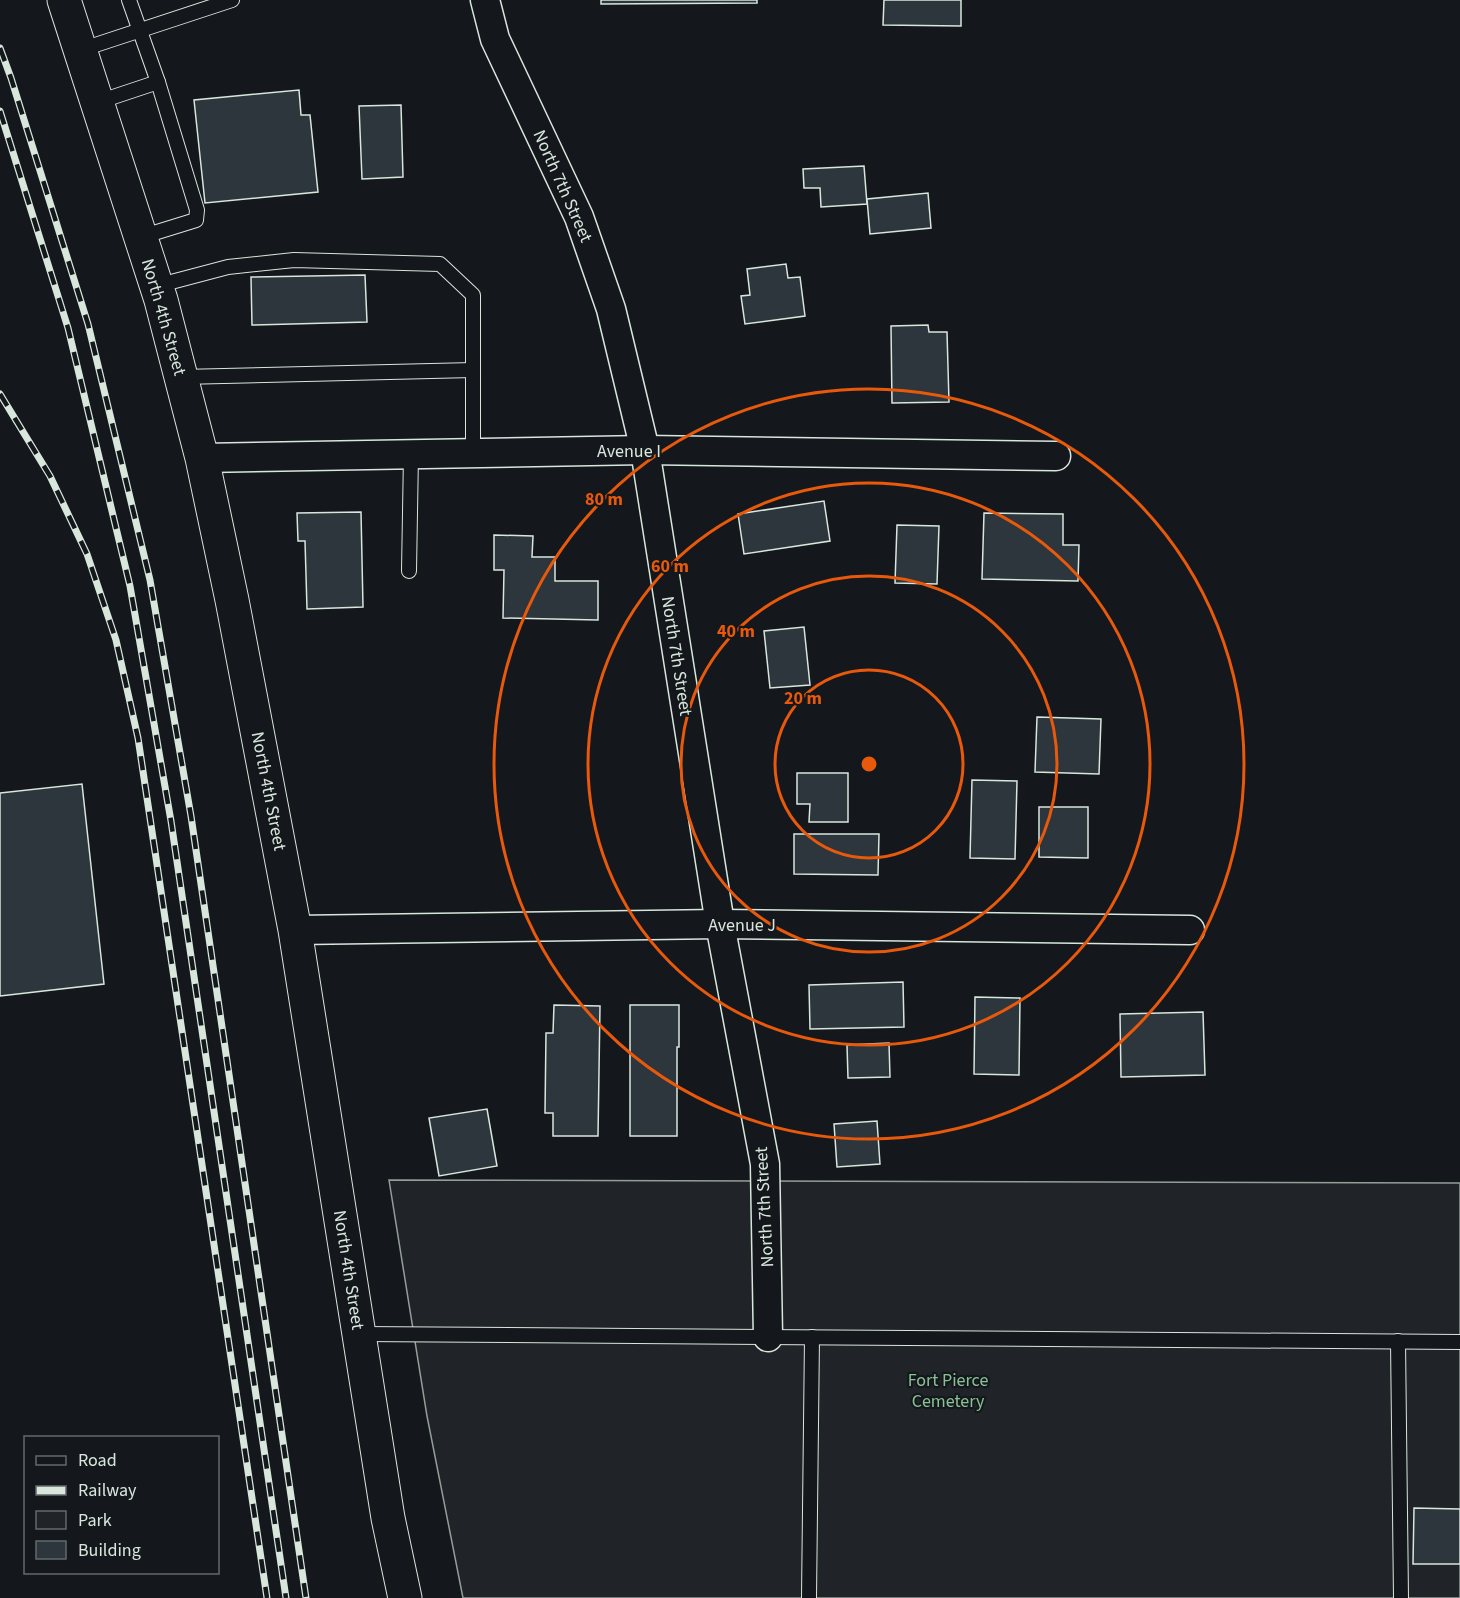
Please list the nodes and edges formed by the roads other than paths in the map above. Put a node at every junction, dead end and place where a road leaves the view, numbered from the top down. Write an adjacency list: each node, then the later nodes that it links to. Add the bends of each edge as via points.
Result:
1 (64, 0): 6 (main road, North 4th Street)
2 (129, 0): 5 (lane)
3 (232, 0): 5 (lane)
4 (485, 0): 13 (street, North 7th Street, via 495,39 579,217 611,309)
5 (140, 30): 6 (lane); 7 (lane)
6 (80, 50): 8 (main road, North 4th Street)
7 (158, 82): 8 (lane); 9 (lane, via 197,210 196,220)
8 (98, 102): 9 (main road, North 4th Street)
9 (141, 237): 10 (main road, North 4th Street)
10 (156, 286): 11 (lane, via 228,267 294,260 440,264 474,295); 12 (main road, North 4th Street)
11 (473, 370): 12 (lane); 14 (lane)
12 (181, 377): 17 (main road, North 4th Street)
13 (645, 450): 14 (street, Avenue I); 16 (street, Avenue I); 19 (street, North 7th Street)
14 (472, 453): 15 (street, Avenue I)
15 (411, 454): 17 (street, Avenue I); 18 (lane)
16 (1056, 456)
17 (202, 458): 20 (main road, North 4th Street)
18 (409, 571)
19 (720, 924): 20 (street, Avenue J); 21 (street, Avenue J); 23 (street, North 7th Street, via 765,1164)
20 (295, 930): 22 (main road, North 4th Street)
21 (1190, 930)
22 (358, 1334): 23 (lane); 27 (main road, North 4th Street)
23 (768, 1337): 24 (lane)
24 (812, 1337): 25 (lane); 28 (lane)
25 (1398, 1341): 26 (lane); 29 (lane)
26 (1460, 1342)
27 (405, 1598)
28 (809, 1598)
29 (1401, 1598)

